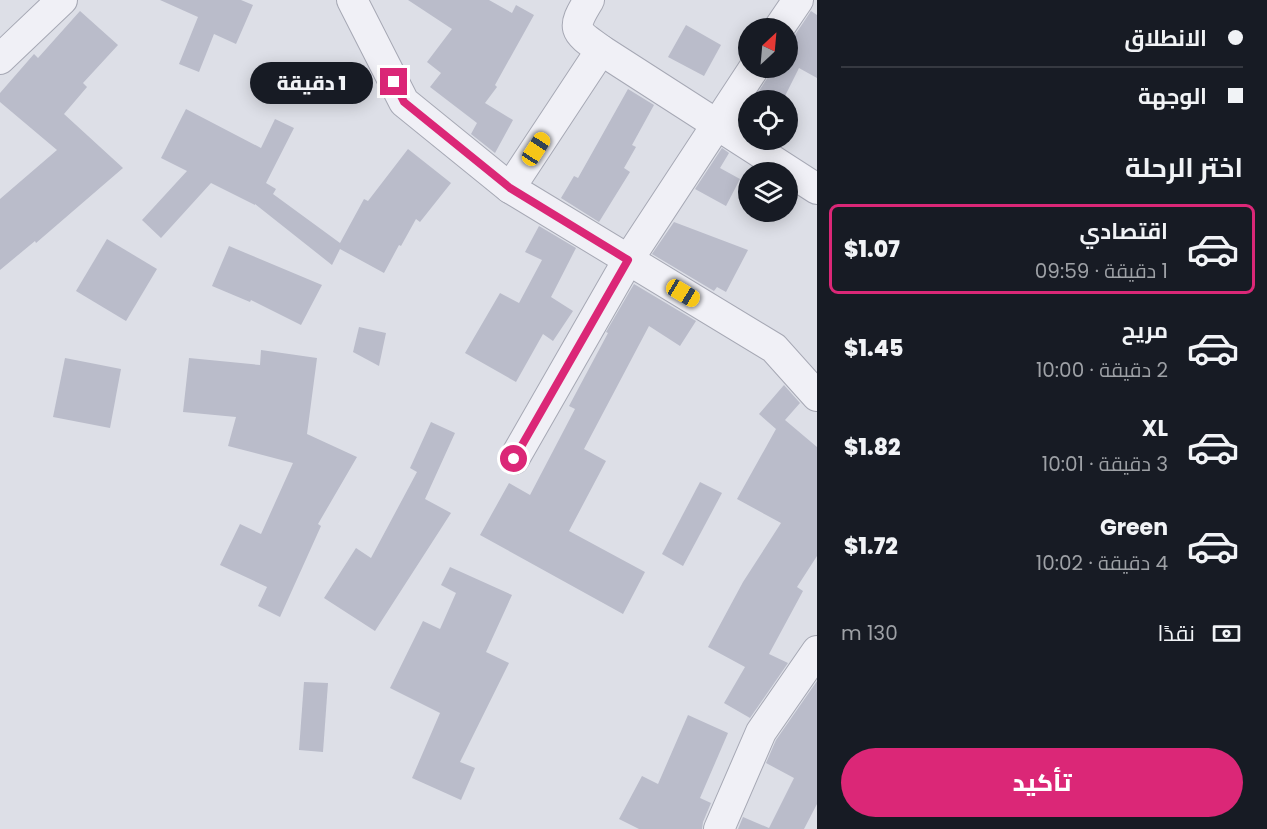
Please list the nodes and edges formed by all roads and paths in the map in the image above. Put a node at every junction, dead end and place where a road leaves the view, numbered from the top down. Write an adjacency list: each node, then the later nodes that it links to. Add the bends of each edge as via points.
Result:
1 (62, 0): 7 (street)
2 (352, 0): 10 (street, via 404,102)
3 (589, 0): 6 (street, via 577,27)
4 (798, 0): 5 (street)
5 (786, 18)
6 (600, 50): 9 (street); 10 (street)
7 (0, 59)
8 (747, 78): 9 (street)
9 (716, 123): 11 (street); 12 (street)
10 (510, 188): 12 (street)
11 (817, 189)
12 (628, 260): 13 (street, via 774,348); 14 (street)
13 (817, 396)
14 (514, 459)
15 (817, 651): 16 (street, via 761,732)
16 (719, 829)

